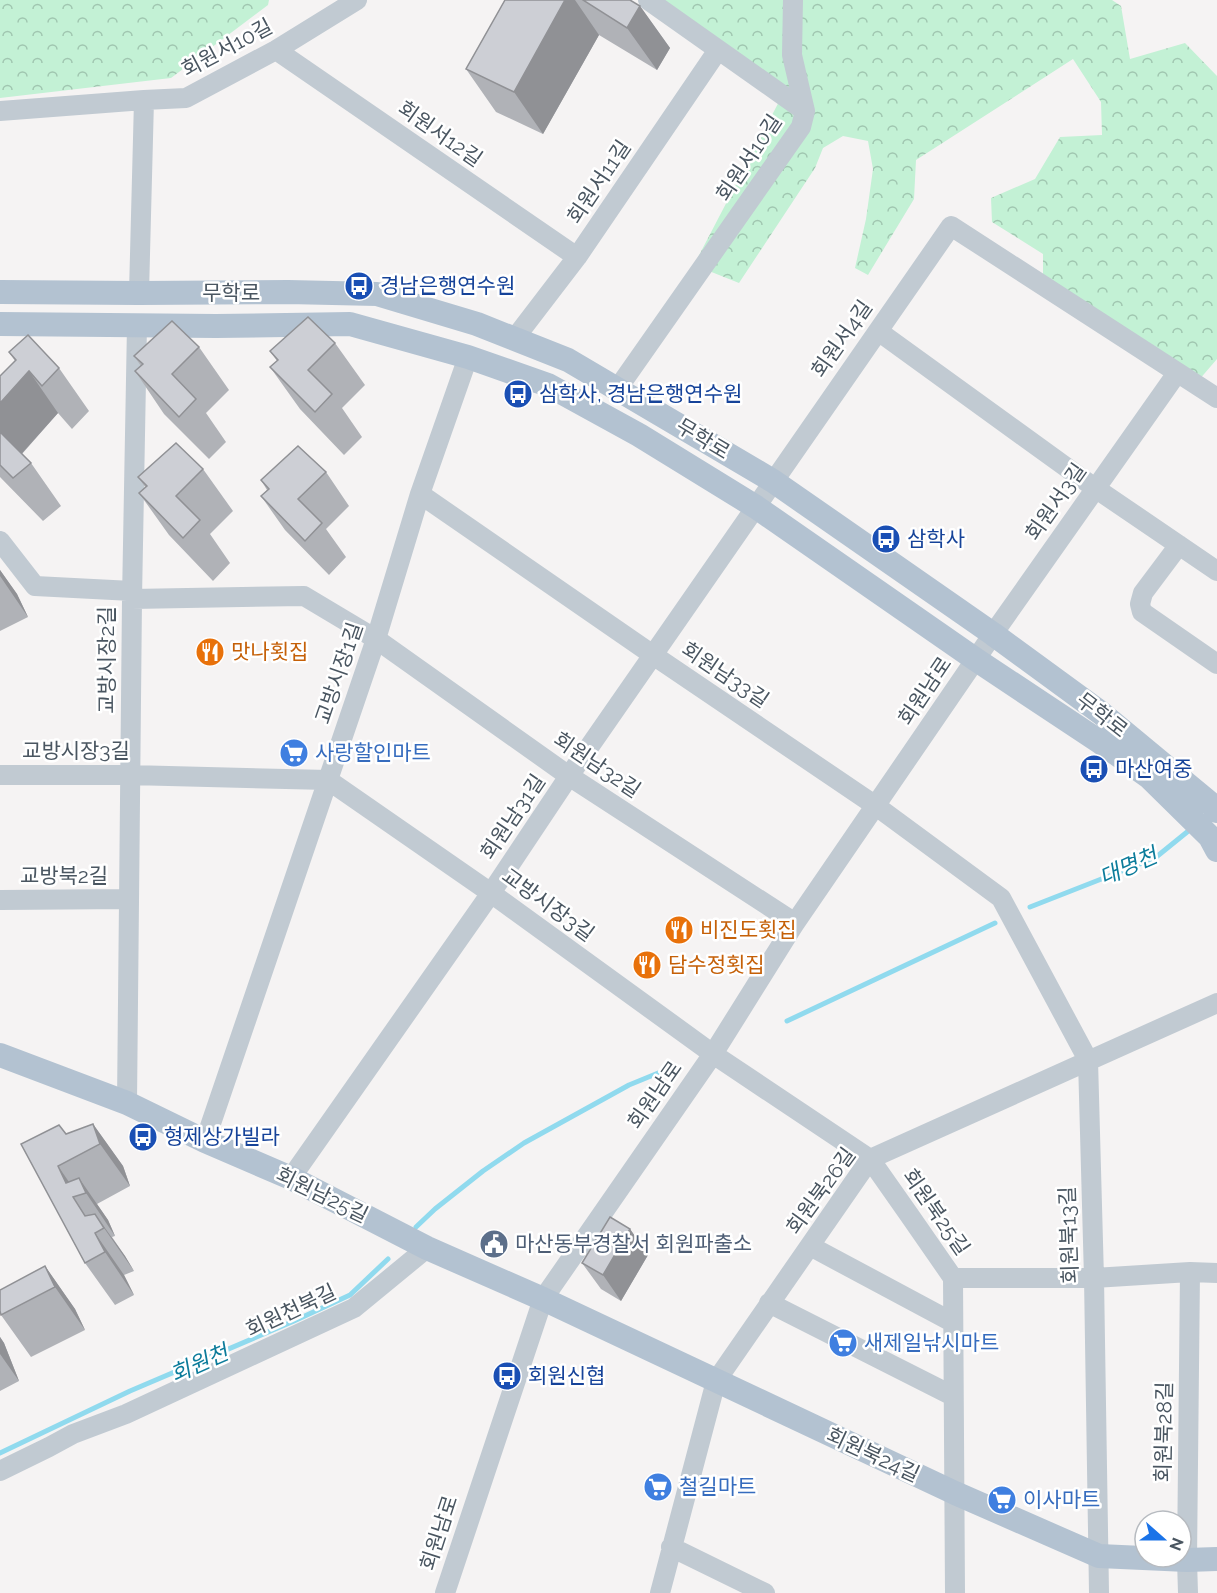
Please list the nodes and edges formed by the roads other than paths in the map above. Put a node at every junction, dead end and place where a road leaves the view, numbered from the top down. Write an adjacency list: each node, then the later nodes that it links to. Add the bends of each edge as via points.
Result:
1 (357, 0): 4 (street, 회원서10길)
2 (648, 0): 5 (street, 회원서10길)
3 (794, 0): 8 (street, via 792,55)
4 (276, 50): 6 (street, 회원서10길, via 186,98); 9 (street, 회원서12길)
5 (718, 50): 8 (street, 회원서10길); 9 (street, 회원서11길)
6 (144, 100): 7 (street, 회원서10길); 11 (street)
7 (0, 111)
8 (805, 111): 18 (street, 회원서10길, via 801,127)
9 (577, 257): 15 (street, 회원서11길)
10 (0, 292): 11 (main road, 무학로)
11 (139, 293): 15 (main road, 무학로, via 377,294)
12 (0, 324): 13 (main road, 무학로)
13 (136, 325): 16 (main road, 무학로, via 350,324); 27 (street, 교방시장2길)
14 (878, 331): 17 (street, 회원서4길, via 951,226); 20 (street, 회원서4길); 21 (street)
15 (515, 338): 18 (main road, 무학로, via 568,360)
16 (468, 357): 22 (street, 교방시장1길); 23 (main road, 무학로, via 548,385)
17 (1177, 373): 19 (street); 21 (street, 회원서3길)
18 (618, 388): 20 (main road, 무학로)
19 (1217, 398)
20 (773, 481): 23 (street, 회원남31길); 28 (main road, 무학로)
21 (1095, 488): 25 (street); 28 (street, 회원서3길)
22 (420, 494): 29 (street, 교방시장1길); 30 (street, 회원남33길)
23 (756, 507): 30 (street, 회원남31길); 31 (main road, 무학로)
24 (0, 541): 27 (street, 회원남32길, via 35,586)
25 (1179, 545): 26 (street); 32 (street, via 1143,593 1142,612)
26 (1217, 571)
27 (132, 595): 29 (street, 회원남32길, via 304,596); 34 (street, 교방시장2길)
28 (993, 634): 31 (street, 회원서3길); 38 (main road, 무학로, via 1101,713)
29 (376, 639): 35 (street, 회원남32길); 36 (street, 교방시장1길)
30 (653, 655): 35 (street, 회원남31길); 37 (street, 회원남33길)
31 (975, 659): 37 (street, 회원남로); 38 (main road, 무학로)
32 (1217, 664)
33 (0, 775): 34 (street, 교방시장3길)
34 (130, 776): 36 (street, 교방시장3길); 41 (street, 교방시장2길)
35 (569, 776): 39 (street, 회원남31길); 43 (street, 회원남32길)
36 (328, 780): 39 (street, 교방시장3길); 49 (street, 교방시장1길)
37 (876, 806): 40 (street, 회원남33길); 43 (street, 회원남로)
38 (1211, 820)
39 (491, 893): 45 (street, 교방시장3길); 51 (street, 회원남31길)
40 (1001, 898): 47 (street, 회원북13길)
41 (129, 899): 42 (street, 교방북2길); 48 (street, 교방시장2길)
42 (0, 900)
43 (795, 923): 45 (street, 회원남로)
44 (1217, 1003): 47 (street, 회원북26길)
45 (713, 1054): 50 (street, 회원북25길); 58 (street, 회원남로)
46 (0, 1055): 48 (main road, 회원남25길)
47 (1088, 1060): 50 (street, 회원북26길); 57 (street, 회원북13길)
48 (127, 1103): 49 (main road, 회원남25길)
49 (205, 1141): 51 (main road, 회원남25길)
50 (870, 1159): 52 (street, 회원북26길); 56 (street, 회원북25길)
51 (291, 1178): 53 (main road, 회원남25길)
52 (810, 1246): 59 (street, 회원북26길); 60 (street)
53 (427, 1248): 58 (main road, 회원남25길); 63 (street, 회원천북길, via 354,1308 126,1414 73,1434)
54 (1190, 1272): 55 (street); 57 (street); 65 (street, 회원북28길)
55 (1217, 1273)
56 (953, 1278): 57 (street); 60 (street, 회원북25길)
57 (1094, 1278): 67 (street, 회원북13길)
58 (543, 1299): 61 (main road, 회원북24길); 72 (street, 회원남로)
59 (769, 1303): 61 (street, 회원북26길); 62 (street)
60 (952, 1322): 62 (street, 회원북25길)
61 (716, 1381): 64 (main road, 회원북24길); 66 (street, 회원북26길)
62 (953, 1396): 64 (street, 회원북25길)
63 (0, 1471)
64 (955, 1493): 67 (main road, 회원북24길); 75 (street, 회원북25길)
65 (1188, 1509)
66 (671, 1547): 73 (street, 회원북26길); 74 (street)
67 (1099, 1556): 68 (main road, 회원북24길); 76 (street, 회원북13길)
68 (1133, 1558)
69 (1217, 1559): 70 (main road, 회원북24길)
70 (1193, 1560)
71 (1187, 1569): 77 (street, 회원북28길)
72 (445, 1593)
73 (660, 1593)
74 (765, 1593)
75 (955, 1593)
76 (1098, 1593)
77 (1188, 1593)

